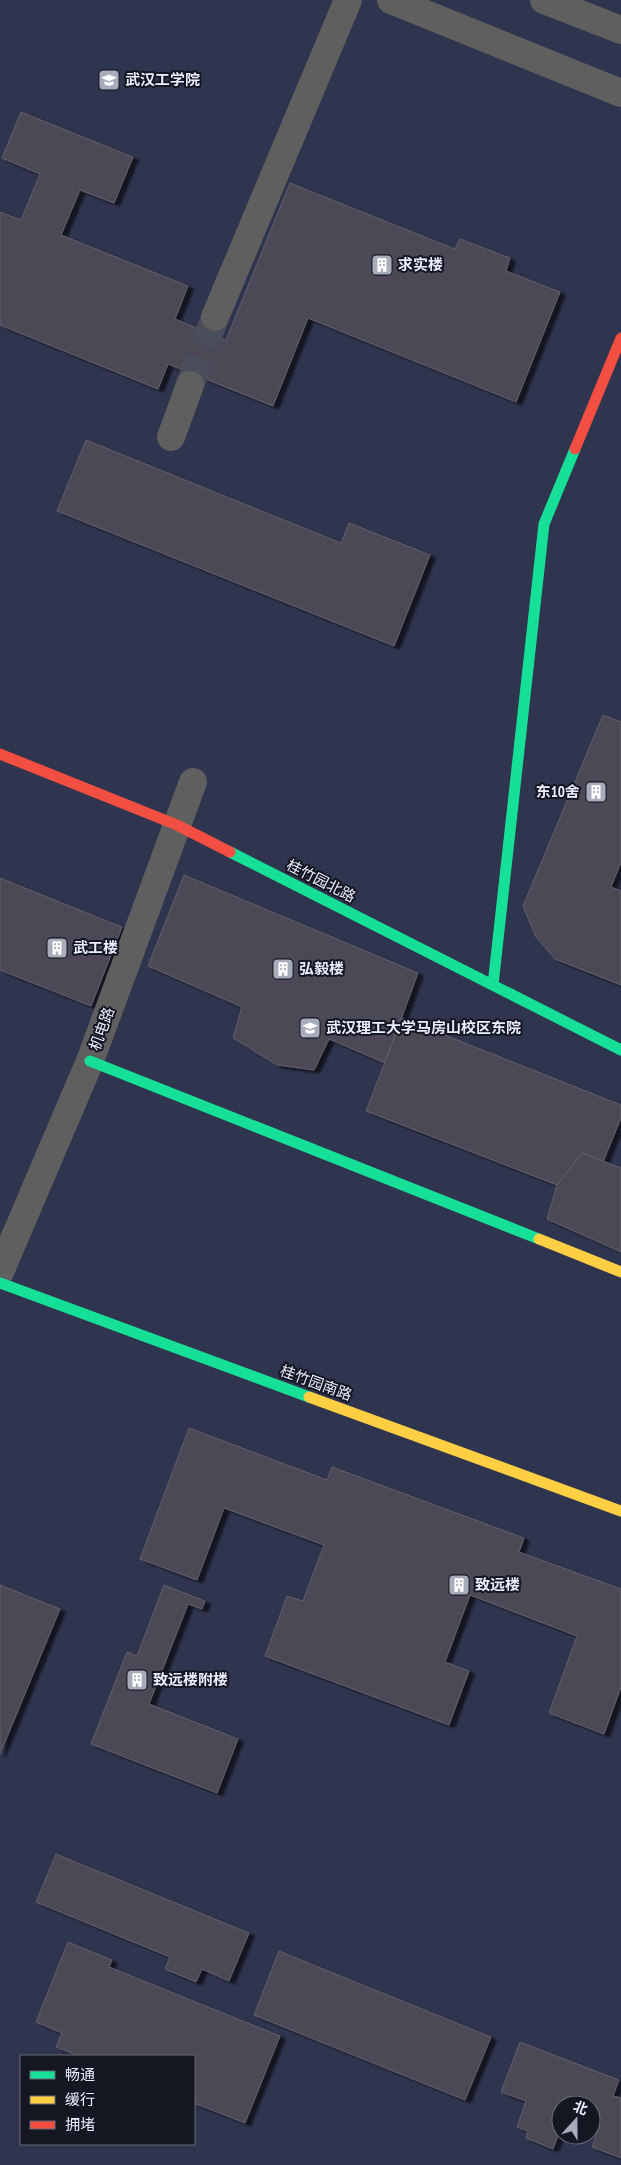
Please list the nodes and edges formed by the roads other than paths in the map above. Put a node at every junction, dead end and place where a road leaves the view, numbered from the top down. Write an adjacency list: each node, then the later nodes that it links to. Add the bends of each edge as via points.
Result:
1 (348, 0): 6 (street)
2 (391, 0): 5 (street)
3 (544, 0): 4 (street)
4 (621, 30)
5 (621, 93)
6 (215, 317)
7 (621, 338): 13 (street, via 544,524)
8 (190, 385): 9 (street)
9 (171, 438)
10 (0, 754): 12 (street, 桂竹园北路)
11 (193, 782): 12 (street, 机电路)
12 (178, 825): 13 (street, 桂竹园北路); 15 (street, 机电路)
13 (493, 985): 14 (street, 桂竹园北路)
14 (621, 1050)
15 (90, 1061): 16 (street, 机电路); 17 (street)
16 (0, 1272)
17 (621, 1272)
18 (0, 1283): 19 (street, 桂竹园南路)
19 (621, 1511)

